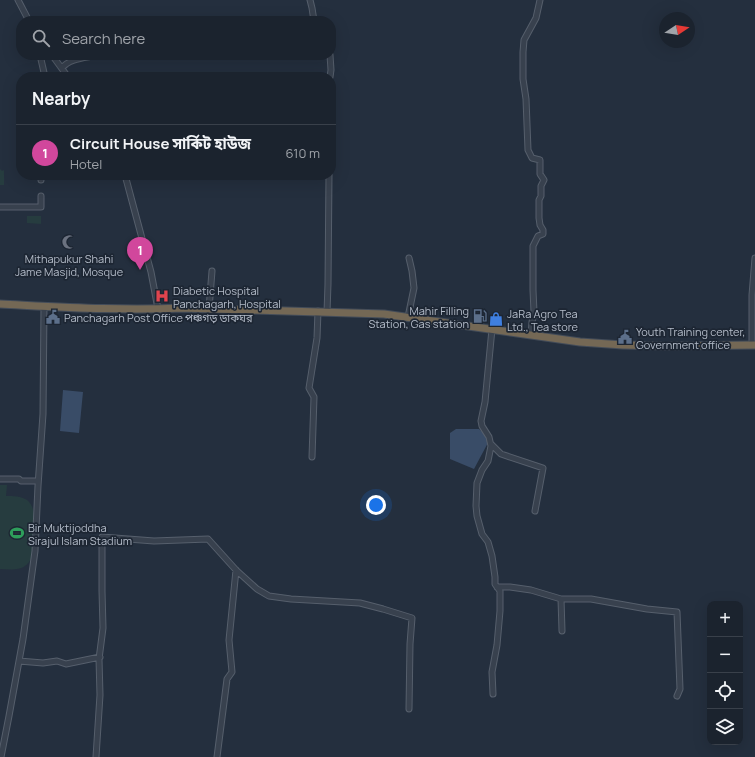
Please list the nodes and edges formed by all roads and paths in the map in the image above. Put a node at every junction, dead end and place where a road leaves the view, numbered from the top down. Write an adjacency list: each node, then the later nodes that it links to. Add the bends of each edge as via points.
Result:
1 (18, 0): 4 (street)
2 (310, 0): 5 (street)
3 (540, 0): 29 (street, via 536,18 524,40 523,52 528,150 532,158 540,160 540,174 544,180 539,200 539,218 543,234 538,236 533,246 534,312)
4 (26, 16)
5 (313, 16)
6 (41, 60): 11 (street)
7 (56, 60): 10 (street)
8 (76, 60): 10 (street, via 65,63)
9 (330, 60): 13 (street)
10 (62, 68): 12 (street)
11 (45, 72)
12 (65, 72)
13 (331, 72)
14 (126, 180): 23 (street, via 152,272)
15 (329, 180): 26 (street)
16 (41, 196): 17 (street, via 41,207)
17 (0, 207)
18 (409, 258): 27 (street, via 414,288)
19 (755, 258): 30 (street, via 752,295)
20 (212, 271): 24 (street)
21 (0, 304): 22 (highway)
22 (44, 306): 23 (highway); 34 (street, via 43,414)
23 (158, 309): 24 (highway)
24 (209, 309): 25 (highway)
25 (318, 312): 26 (highway); 32 (street, via 317,338 309,388 314,397)
26 (327, 312): 27 (highway)
27 (408, 317): 28 (highway)
28 (492, 329): 29 (highway); 31 (street, via 481,421)
29 (531, 335): 30 (highway, via 623,345)
30 (754, 345)
31 (491, 444): 35 (street, via 501,454 543,468); 37 (street, via 488,461 477,483 476,516 482,534 488,542 495,584)
32 (312, 458)
33 (0, 479): 34 (street)
34 (38, 481): 41 (street, via 35,551)
35 (535, 511)
36 (236, 570): 40 (street, via 208,538 154,541 102,537 103,628); 44 (street, via 257,590 268,596 360,603 412,618); 47 (street, via 229,640 232,672 227,679)
37 (498, 587): 38 (street, via 531,590); 42 (street, via 500,611 492,672)
38 (561, 599): 39 (street); 43 (street, via 591,599 678,612 680,688)
39 (562, 631)
40 (100, 657): 41 (street, via 66,664 57,661 43,663); 46 (street)
41 (19, 660): 45 (street)
42 (493, 694)
43 (677, 696)
44 (409, 709)
45 (0, 757)
46 (96, 757)
47 (217, 757)

